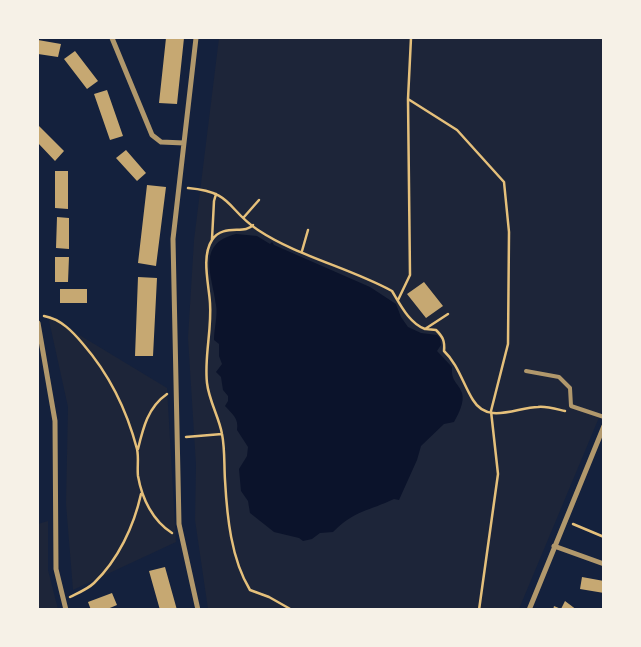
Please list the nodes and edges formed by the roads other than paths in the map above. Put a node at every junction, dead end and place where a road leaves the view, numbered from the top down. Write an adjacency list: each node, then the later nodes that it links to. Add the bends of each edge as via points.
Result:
1 (112, 38): 3 (street, via 152,135 161,142)
2 (196, 38): 3 (street)
3 (184, 144): 11 (street, via 173,239 179,524)
4 (38, 323): 10 (street, via 54,421 56,569)
5 (526, 371): 6 (lane, via 566,382 570,388 571,406)
6 (604, 417)
7 (604, 426): 8 (street)
8 (554, 546): 9 (street); 12 (street)
9 (604, 564)
10 (66, 610)
11 (198, 610)
12 (529, 610)

